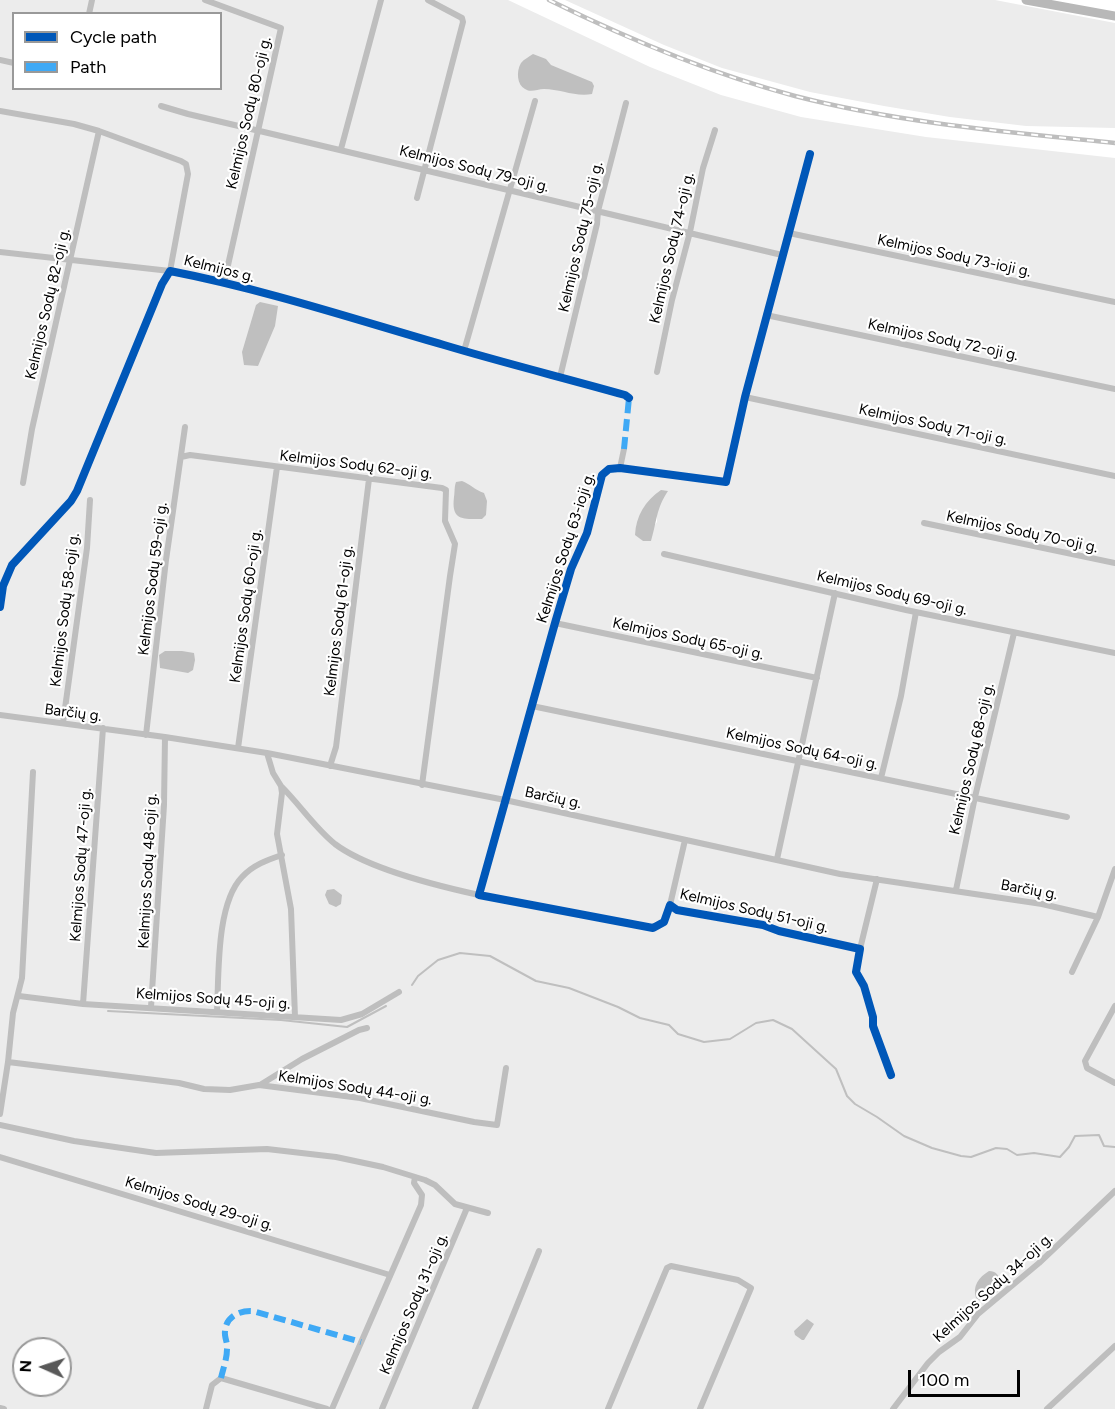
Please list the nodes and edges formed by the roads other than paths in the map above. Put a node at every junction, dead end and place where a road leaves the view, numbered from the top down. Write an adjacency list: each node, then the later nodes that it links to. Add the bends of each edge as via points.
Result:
1 (205, 0): 11 (street, Kelmijos Sodų 80-oji g., via 281,28)
2 (381, 0): 13 (street)
3 (428, 0): 15 (street, via 463,22)
4 (1026, 0): 5 (main road)
5 (1115, 16)
6 (535, 101): 16 (street)
7 (626, 103): 18 (street, Kelmijos Sodų 75-oji g.)
8 (161, 106): 11 (street, Kelmijos Sodų 79-oji g.)
9 (0, 111): 10 (street)
10 (99, 130): 23 (street, Kelmijos Sodų 82-oji g.); 24 (street, via 181,161 188,169)
11 (259, 130): 13 (street, Kelmijos Sodų 79-oji g.); 25 (street, Kelmijos Sodų 80-oji g.)
12 (715, 130): 19 (street, Kelmijos Sodų 74-oji g.)
13 (341, 149): 15 (street, Kelmijos Sodų 79-oji g.)
14 (810, 154): 20 (street)
15 (424, 169): 16 (street, Kelmijos Sodų 79-oji g.); 17 (street)
16 (508, 189): 18 (street, Kelmijos Sodų 79-oji g.); 28 (street)
17 (417, 198)
18 (598, 211): 19 (street, Kelmijos Sodų 79-oji g.); 30 (street, Kelmijos Sodų 75-oji g.)
19 (690, 232): 22 (street, Kelmijos Sodų 79-oji g.); 29 (street, Kelmijos Sodų 74-oji g.)
20 (789, 233): 22 (street); 26 (street, Kelmijos Sodų 73-ioji g.)
21 (0, 252): 23 (street)
22 (782, 255): 27 (street)
23 (70, 260): 24 (street); 41 (street, Kelmijos Sodų 82-oji g.)
24 (170, 271): 25 (street, Kelmijos g.); 47 (street, Kelmijos g., via 77,491 12,565)
25 (224, 283): 28 (street, Kelmijos g.)
26 (1115, 302)
27 (766, 315): 31 (street, Kelmijos Sodų 72-oji g.); 32 (street)
28 (464, 351): 30 (street, Kelmijos g.)
29 (657, 372)
30 (560, 377): 33 (street, Kelmijos g.)
31 (1115, 389)
32 (745, 397): 38 (street, via 726,482); 39 (street, Kelmijos Sodų 71-oji g.)
33 (629, 398)
34 (185, 427): 36 (street, Kelmijos Sodų 59-oji g.)
35 (624, 449): 38 (street)
36 (181, 457): 37 (street, Kelmijos Sodų 62-oji g.); 57 (street, Kelmijos Sodų 59-oji g.)
37 (277, 467): 40 (street, Kelmijos Sodų 62-oji g.); 59 (street, Kelmijos Sodų 60-oji g.)
38 (620, 468): 49 (street, Kelmijos Sodų 63-ioji g., via 609,469 602,475 587,533 571,569)
39 (1115, 476)
40 (369, 479): 62 (street, Kelmijos Sodų 61-oji g., via 336,747); 65 (street, Kelmijos Sodų 62-oji g., via 442,488 447,494 446,521 456,544)
41 (23, 483)
42 (90, 500): 55 (street, Kelmijos Sodų 58-oji g.)
43 (924, 523): 45 (street, Kelmijos Sodų 70-oji g.)
44 (664, 554): 46 (street, Kelmijos Sodų 69-oji g.)
45 (1115, 563)
46 (835, 593): 48 (street, Kelmijos Sodų 69-oji g.); 52 (street)
47 (0, 607)
48 (916, 612): 50 (street, Kelmijos Sodų 69-oji g.); 64 (street)
49 (555, 623): 52 (street, Kelmijos Sodų 65-oji g.); 53 (street, Kelmijos Sodų 63-ioji g.)
50 (1014, 633): 51 (street, Kelmijos Sodų 69-oji g.); 67 (street, Kelmijos Sodų 68-oji g.)
51 (1115, 653)
52 (817, 678): 61 (street)
53 (532, 705): 61 (street, Kelmijos Sodų 64-oji g.); 68 (street, Kelmijos Sodų 63-ioji g.)
54 (0, 715): 55 (street, Barčių g.)
55 (63, 723): 56 (street, Barčių g.)
56 (103, 728): 57 (street, Barčių g.); 83 (street, Kelmijos Sodų 47-oji g.)
57 (146, 735): 58 (street, Barčių g.)
58 (165, 737): 59 (street, Barčių g.); 85 (street, Kelmijos Sodų 48-oji g.)
59 (238, 748): 60 (street, Barčių g.)
60 (267, 753): 62 (street, Barčių g.); 66 (street)
61 (799, 761): 64 (street, Kelmijos Sodų 64-oji g.); 72 (street)
62 (330, 766): 65 (street, Barčių g.)
63 (33, 772): 82 (street)
64 (881, 778): 67 (street, Kelmijos Sodų 64-oji g.)
65 (422, 785): 68 (street, Barčių g.)
66 (281, 786): 71 (street, via 277,824); 76 (street, Kelmijos Sodų 51-oji g., via 324,833 346,850 426,882)
67 (975, 797): 69 (street, Kelmijos Sodų 64-oji g.); 75 (street, Kelmijos Sodų 68-oji g.)
68 (505, 800): 70 (street, Barčių g.); 76 (street)
69 (1067, 817)
70 (685, 840): 72 (street, Barčių g.); 77 (street)
71 (282, 855): 86 (street, via 253,867 234,889 222,925); 87 (street, via 291,909)
72 (777, 859): 74 (street, Barčių g.)
73 (1115, 869): 78 (street)
74 (877, 879): 75 (street, Barčių g.); 79 (street)
75 (956, 890): 78 (street, Barčių g.)
76 (479, 895): 77 (street, Kelmijos Sodų 51-oji g., via 653,928 664,922)
77 (670, 905): 79 (street, Kelmijos Sodų 51-oji g., via 677,910)
78 (1098, 917): 80 (street)
79 (860, 948): 91 (street, via 856,972 864,986)
80 (1072, 972)
81 (399, 992): 87 (street, Kelmijos Sodų 45-oji g., via 354,1017)
82 (19, 996): 83 (street, Kelmijos Sodų 45-oji g.); 89 (street, via 13,1013)
83 (84, 1004): 85 (street, Kelmijos Sodų 45-oji g.)
84 (1115, 1006): 92 (street, via 1085,1061 1087,1068)
85 (151, 1007): 86 (street, Kelmijos Sodų 45-oji g.)
86 (217, 1011): 87 (street, Kelmijos Sodų 45-oji g.)
87 (295, 1017)
88 (367, 1028): 93 (street, via 302,1059)
89 (8, 1062): 93 (street, Kelmijos Sodų 44-oji g., via 204,1089); 94 (street)
90 (506, 1068): 93 (street, Kelmijos Sodų 44-oji g., via 497,1125 360,1098)
91 (891, 1076)
92 (1115, 1083)
93 (260, 1085)
94 (0, 1114)
95 (0, 1125): 97 (street, via 156,1153 267,1149 336,1157)
96 (0, 1157): 102 (street, Kelmijos Sodų 29-oji g.)
97 (414, 1177): 99 (street, via 435,1185 451,1201); 102 (street, via 422,1195 421,1205)
98 (1115, 1191): 111 (street, Kelmijos Sodų 34-oji g., via 978,1314 960,1337 939,1352)
99 (467, 1208): 100 (street); 107 (street, Kelmijos Sodų 31-oji g.)
100 (488, 1213)
101 (538, 1251): 108 (street)
102 (390, 1275): 106 (street)
103 (1115, 1346): 112 (street)
104 (206, 1409): 105 (street, via 212,1385 221,1378)
105 (327, 1409)
106 (332, 1409)
107 (382, 1409)
108 (475, 1409)
109 (608, 1409): 110 (street, via 671,1266 738,1280 751,1288)
110 (700, 1409)
111 (893, 1409)
112 (1047, 1409)

